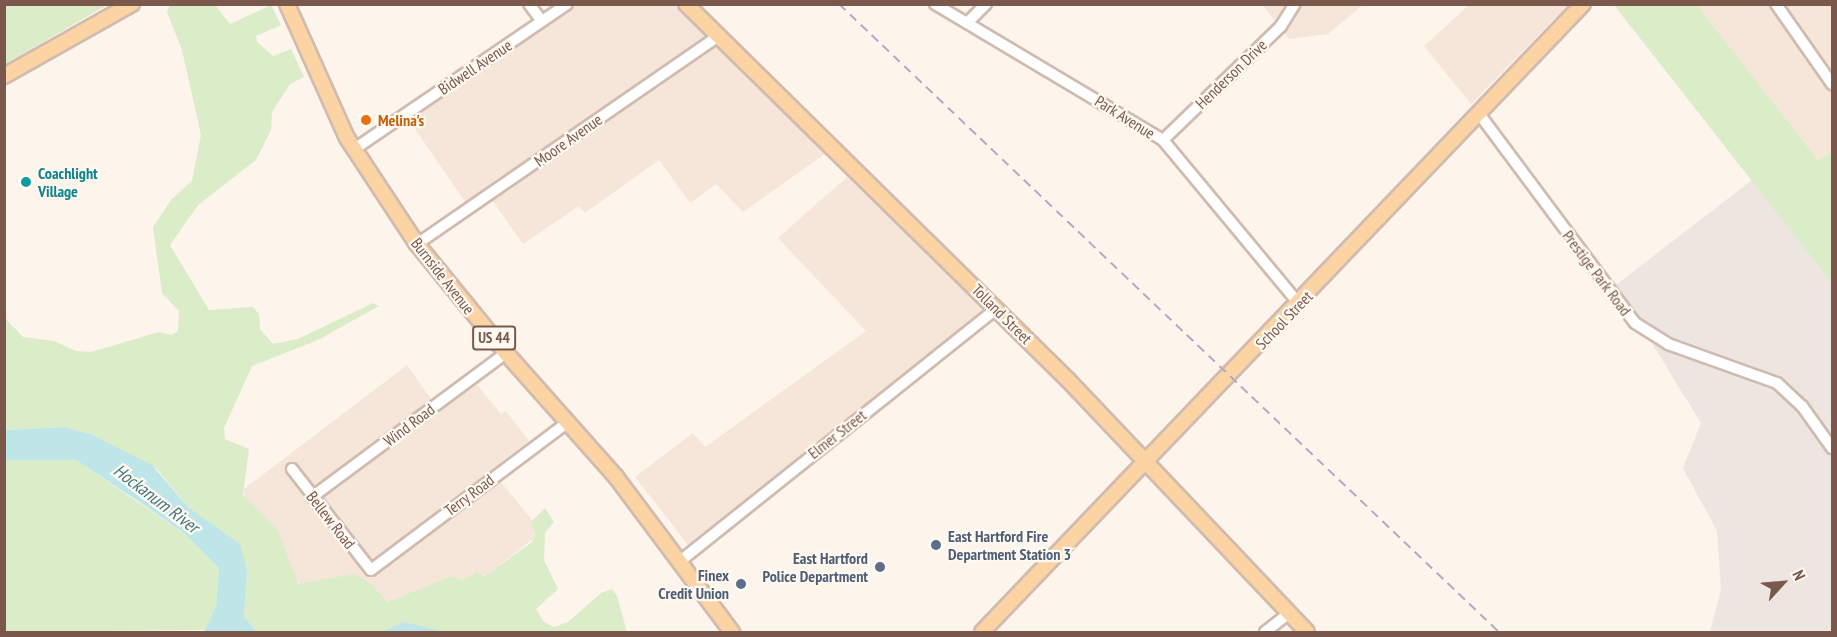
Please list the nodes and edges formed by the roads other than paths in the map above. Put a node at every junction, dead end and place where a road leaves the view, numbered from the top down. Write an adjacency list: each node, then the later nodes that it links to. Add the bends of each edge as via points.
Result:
1 (132, 4): 14 (main road)
2 (287, 4): 18 (main road, Burnside Avenue / US 44)
3 (529, 4): 11 (street)
4 (567, 4): 11 (street, Bidwell Avenue)
5 (686, 4): 13 (main road, Tolland Street)
6 (935, 4): 12 (street, Park Avenue)
7 (986, 4): 12 (street)
8 (1295, 4): 17 (street, Henderson Drive, via 1281,26)
9 (1583, 4): 16 (main road, School Street)
10 (1776, 4): 15 (street)
11 (542, 21): 18 (street, Bidwell Avenue)
12 (967, 23): 17 (street, Park Avenue)
13 (718, 36): 19 (street, Moore Avenue); 21 (main road, Tolland Street)
14 (4, 75)
15 (1833, 84)
16 (1480, 116): 20 (main road, School Street); 24 (street, Prestige Park Road, via 1635,323 1668,344 1778,383 1802,405)
17 (1163, 141): 20 (street, Park Avenue)
18 (353, 150): 19 (main road, Burnside Avenue / US 44)
19 (417, 244): 22 (main road, Burnside Avenue / US 44)
20 (1299, 304): 25 (main road, School Street)
21 (997, 308): 25 (main road, Tolland Street); 28 (street, Elmer Street)
22 (506, 353): 23 (main road, Burnside Avenue / US 44); 27 (street, Wind Road)
23 (568, 422): 28 (main road, Burnside Avenue / US 44); 29 (street, Terry Road)
24 (1833, 448)
25 (1148, 461): 30 (main road, Tolland Street); 32 (main road, School Street, via 1095,511)
26 (292, 468): 27 (street, Bellew Road)
27 (312, 497): 29 (street, Bellew Road)
28 (679, 561): 31 (main road, Burnside Avenue / US 44)
29 (371, 570)
30 (1288, 614): 33 (street); 34 (main road, Tolland Street)
31 (732, 633)
32 (982, 633)
33 (1265, 633)
34 (1307, 633)

